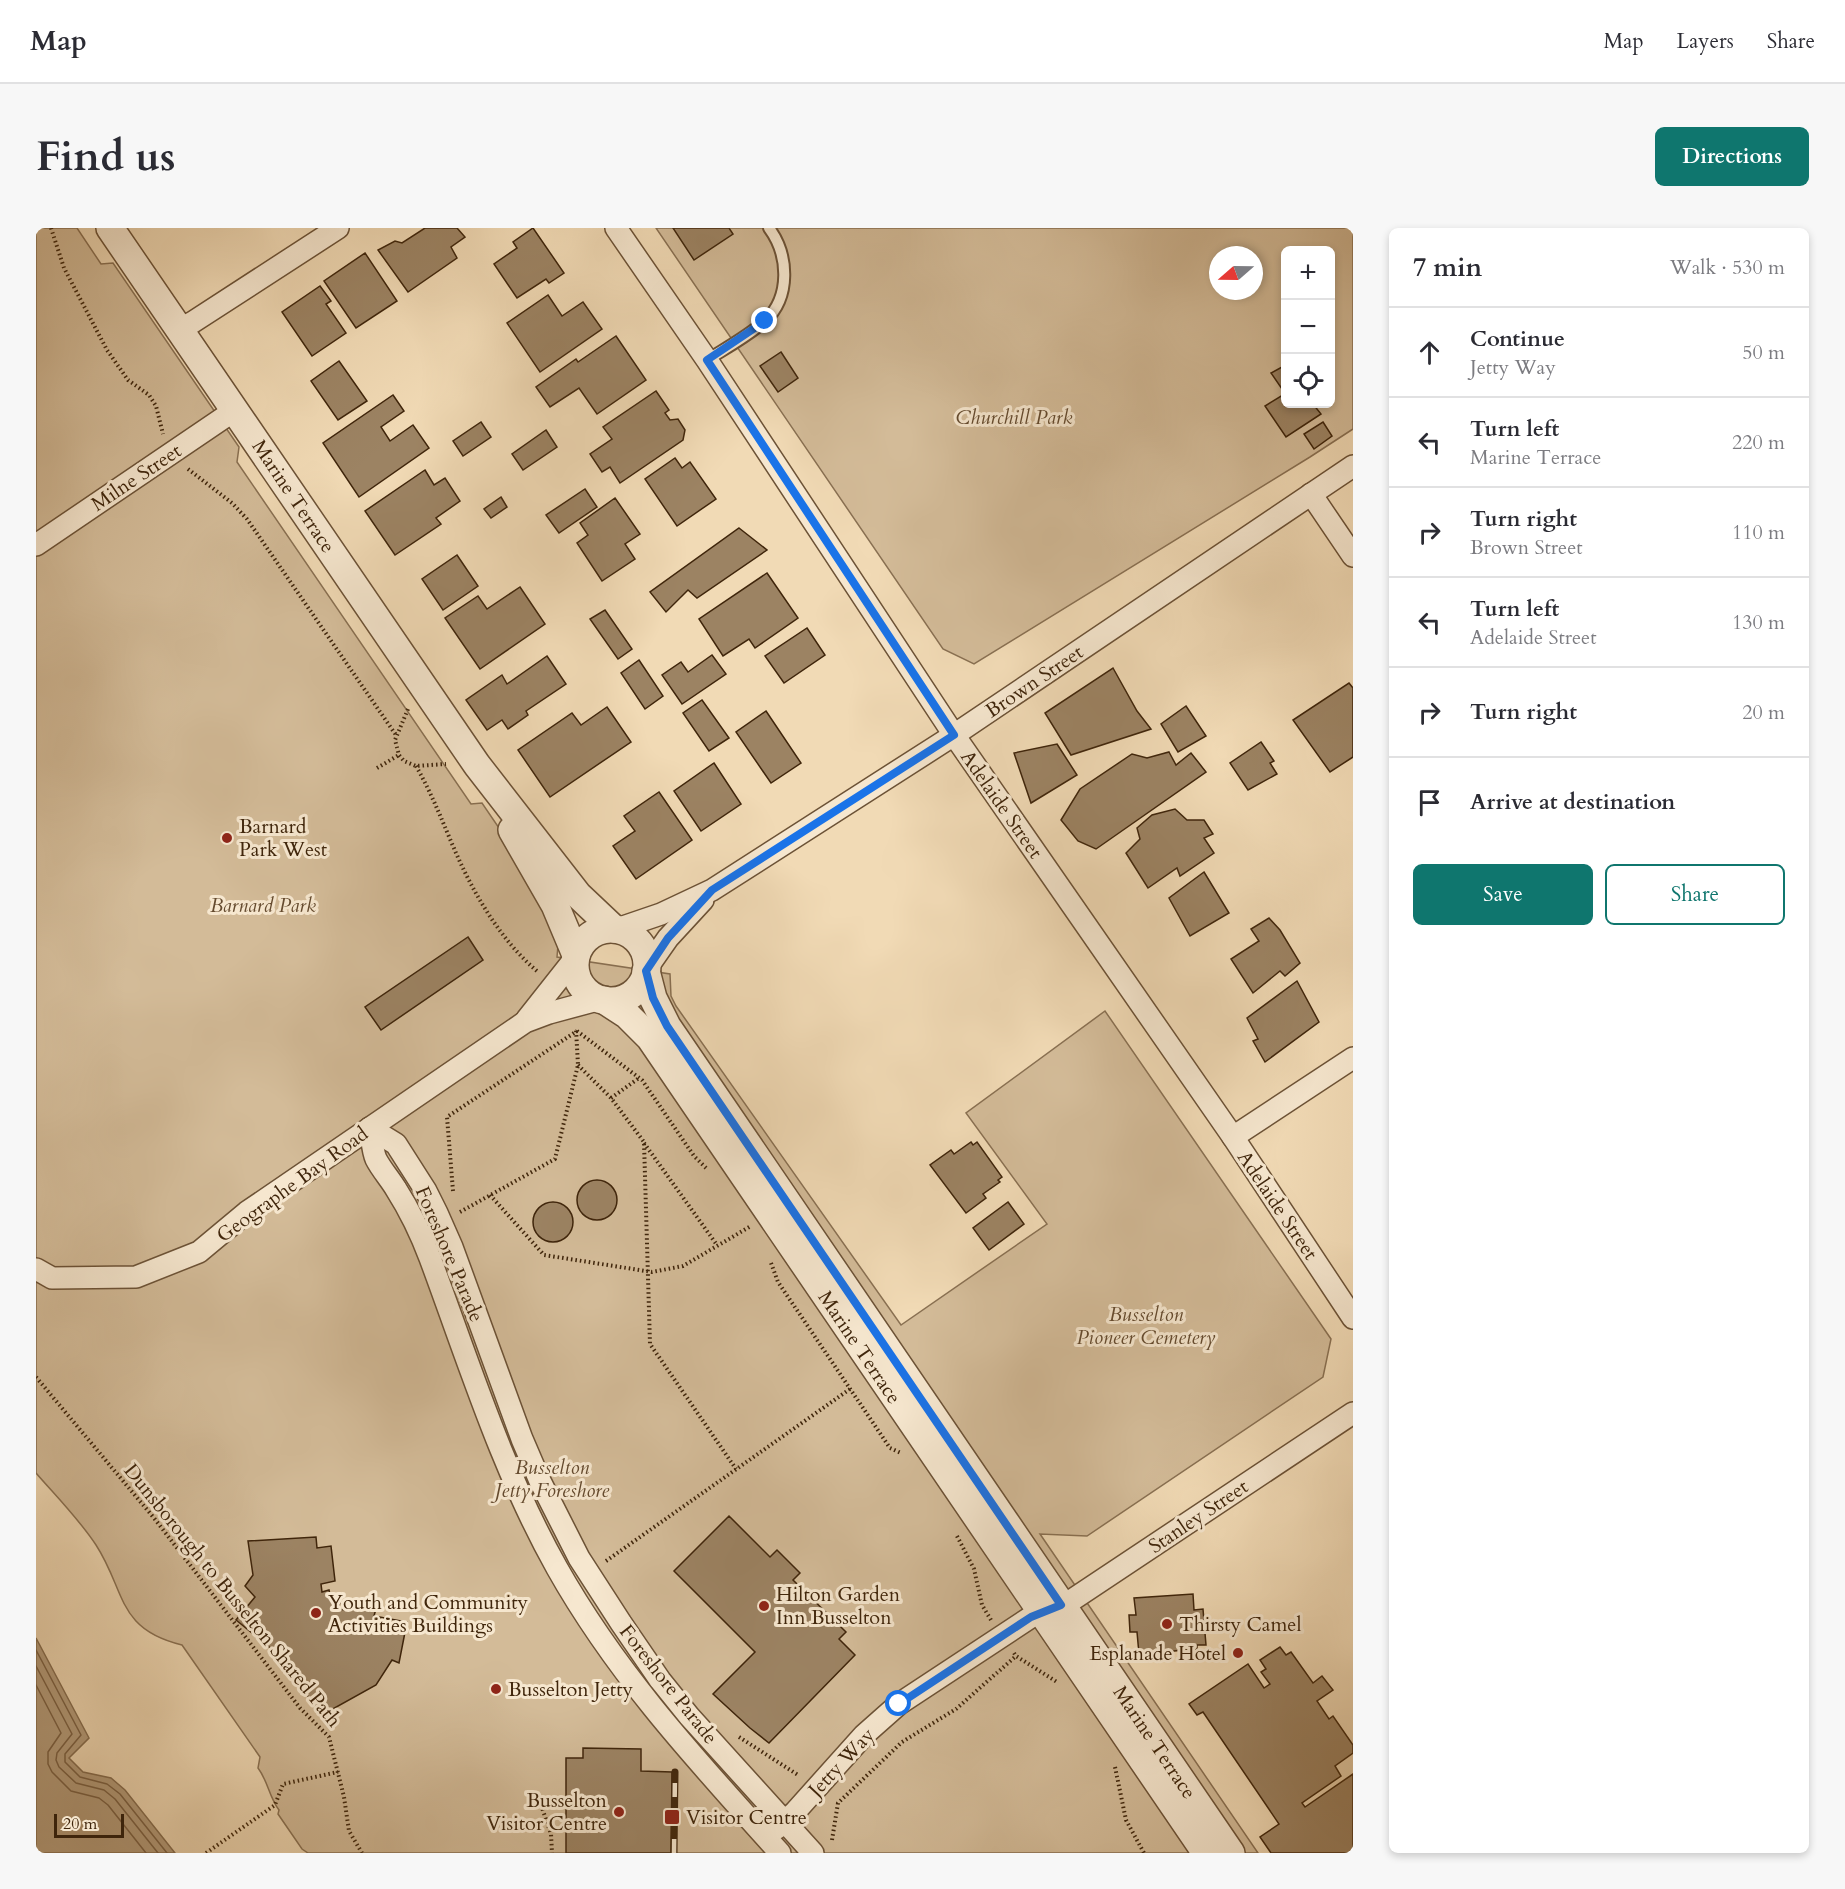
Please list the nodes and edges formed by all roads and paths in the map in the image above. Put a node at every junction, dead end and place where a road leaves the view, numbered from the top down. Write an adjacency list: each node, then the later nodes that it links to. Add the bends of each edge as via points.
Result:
1 (51, 228): 9 (path, via 64,268 107,350 128,380 149,394 158,412 161,432)
2 (110, 228): 6 (street, Marine Terrace)
3 (338, 228): 6 (street)
4 (616, 228): 7 (street, Adelaide Street)
5 (769, 228): 7 (lane, via 782,251 785,266 781,296 765,321)
6 (180, 328): 8 (street, Marine Terrace)
7 (707, 360): 16 (street, Adelaide Street)
8 (235, 410): 9 (street, Milne Street); 14 (street, Marine Terrace)
9 (174, 451): 12 (street, Milne Street); 15 (path, via 185,467 247,519)
10 (1353, 466): 11 (street, Brown Street)
11 (1311, 494): 13 (street); 16 (street, Brown Street)
12 (36, 545)
13 (1353, 556)
14 (420, 682): 15 (path); 18 (street, Marine Terrace)
15 (396, 735): 17 (path)
16 (954, 735): 21 (street, Brown Street); 35 (street, Adelaide Street)
17 (399, 755): 19 (path); 20 (path)
18 (477, 765): 19 (path); 22 (street, Marine Terrace, via 578,895); 23 (street, Marine Terrace, via 555,905)
19 (416, 766): 25 (path, via 429,787 462,866 497,927 532,967)
20 (376, 768)
21 (712, 890): 22 (street, Brown Street, via 661,914); 24 (street, Brown Street, via 668,938)
22 (616, 929): 23 (street, via 595,932 580,946); 24 (street, via 643,947)
23 (576, 956): 25 (street, Geographe Bay Road); 26 (street, via 575,968 583,988)
24 (647, 969): 26 (street, via 636,991 615,1001); 60 (street, Marine Terrace, via 653,998 667,1026)
25 (555, 986): 28 (street, Geographe Bay Road)
26 (602, 1000): 27 (street, Geographe Bay Road); 60 (street, Marine Terrace, via 627,1015 650,1038)
27 (568, 1007): 28 (street, Geographe Bay Road); 29 (path)
28 (525, 1022): 34 (street, Geographe Bay Road)
29 (577, 1031): 31 (path); 32 (path); 39 (path, via 447,1117)
30 (1353, 1058): 35 (street)
31 (578, 1065): 33 (path); 38 (path, via 555,1159)
32 (639, 1077): 33 (path); 37 (path, via 693,1156)
33 (611, 1098): 36 (path)
34 (370, 1128): 48 (street, Geographe Bay Road, via 247,1212 199,1252 136,1277 52,1278); 70 (street, Foreshore Parade, via 396,1144 437,1213 522,1439 579,1558 660,1680); 71 (street, Foreshore Parade, via 376,1158 416,1223 500,1448 558,1570 641,1695)
35 (1233, 1137): 50 (street, Adelaide Street)
36 (644, 1142): 46 (path); 49 (path)
37 (710, 1173)
38 (490, 1195): 41 (path); 49 (path, via 544,1255)
39 (453, 1196)
40 (456, 1204): 41 (path)
41 (460, 1212): 43 (path)
42 (745, 1216): 44 (path)
43 (464, 1221)
44 (751, 1225): 45 (path); 46 (path)
45 (756, 1233)
46 (717, 1245): 49 (path, via 683,1266)
47 (770, 1259): 52 (path, via 778,1282)
48 (36, 1269)
49 (648, 1271): 55 (path, via 650,1344)
50 (1353, 1318)
51 (36, 1377): 66 (path, Dunsborough to Busselton Shared Path, via 154,1518 300,1708 329,1737)
52 (850, 1389): 54 (path, via 890,1448); 55 (path)
53 (1353, 1413): 60 (street, Stanley Street, via 1074,1599)
54 (905, 1455)
55 (736, 1469): 58 (path)
56 (955, 1532): 61 (path, via 974,1569 982,1605)
57 (601, 1554): 58 (path)
58 (606, 1561): 59 (path)
59 (612, 1571)
60 (1051, 1609): 61 (street, Jetty Way); 77 (street, Marine Terrace); 78 (street, Marine Terrace)
61 (1004, 1635): 62 (path); 67 (street, Jetty Way, via 899,1704)
62 (1016, 1656): 63 (path); 68 (path, via 956,1709 902,1742)
63 (1061, 1684)
64 (739, 1736): 67 (path)
65 (1113, 1759): 76 (path, via 1126,1820)
66 (338, 1772): 73 (path, via 282,1784 275,1805); 74 (path, Dunsborough to Busselton Shared Path, via 349,1831)
67 (816, 1787): 68 (path); 70 (street, Jetty Way)
68 (838, 1803): 72 (path)
69 (541, 1806): 75 (path, via 551,1834)
70 (784, 1821): 71 (street, Jetty Way); 72 (street, Foreshore Parade)
71 (773, 1845)
72 (821, 1851)
73 (207, 1853)
74 (362, 1853)
75 (552, 1853)
76 (1144, 1853)
77 (1206, 1853)
78 (1231, 1853)

